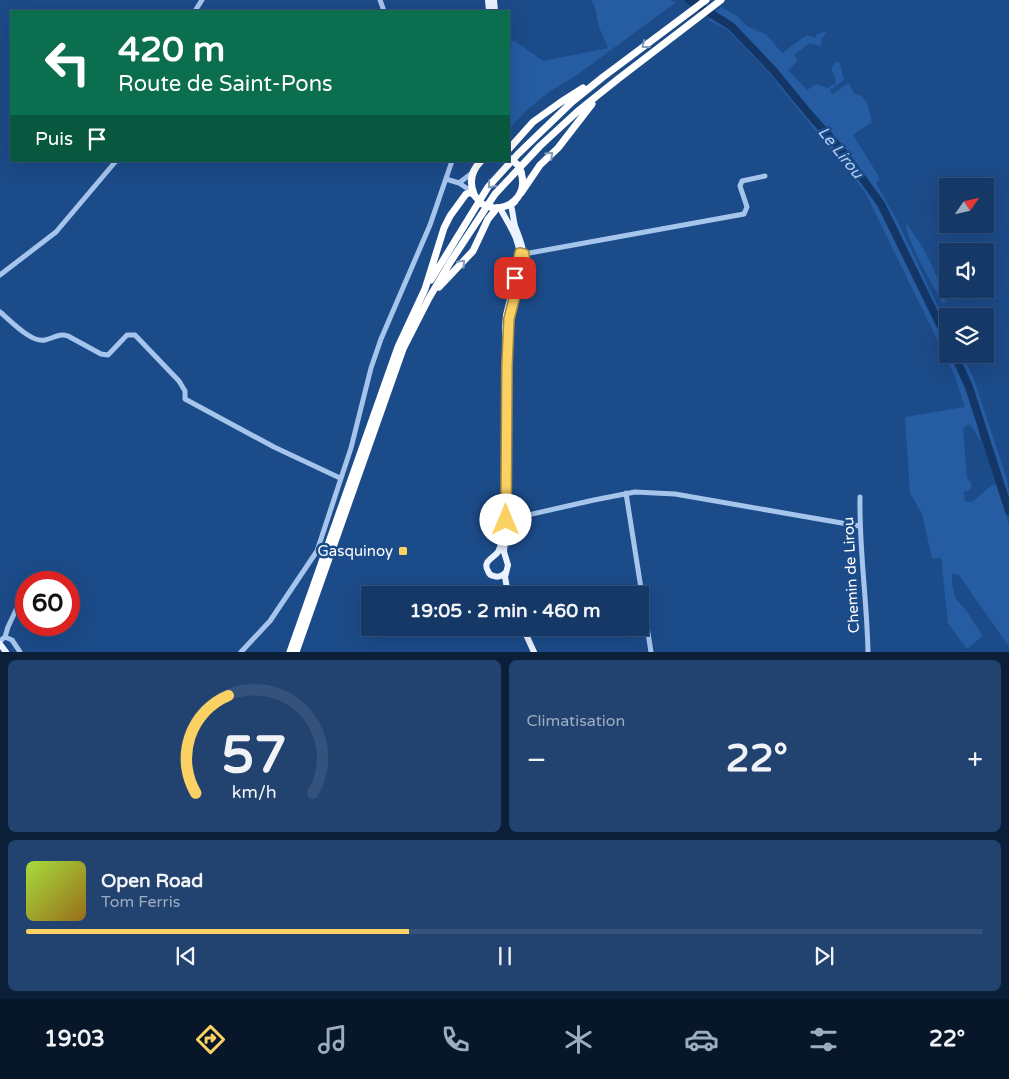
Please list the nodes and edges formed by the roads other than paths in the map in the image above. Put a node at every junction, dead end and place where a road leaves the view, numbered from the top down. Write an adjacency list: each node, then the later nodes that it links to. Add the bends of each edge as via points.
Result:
1 (706, 0): 3 (highway, one-way to 3)
2 (721, 0): 4 (highway)
3 (603, 76): 5 (highway, via 533,122); 10 (highway, one-way to 10)
4 (618, 79): 17 (highway, one-way to 4, via 540,165 558,148 596,99); 22 (highway, via 578,112 495,194)
5 (510, 148)
6 (510, 159): 17 (highway, bridge, via 522,172)
7 (115, 162): 20 (street, via 56,232)
8 (452, 162): 14 (street)
9 (478, 162): 12 (highway)
10 (510, 162)
11 (510, 162): 21 (highway, one-way to 21, via 488,188)
12 (472, 173): 15 (street); 16 (highway)
13 (766, 176): 19 (street, via 742,181 744,214)
14 (446, 179): 15 (street); 24 (street, via 430,226 381,339)
15 (460, 183): 16 (street)
16 (473, 192): 18 (highway, bridge, via 482,204); 21 (highway, via 466,194 444,228)
17 (519, 196): 18 (highway, via 506,207); 19 (main road, via 511,206)
18 (497, 208): 19 (main road); 22 (highway, one-way to 18, via 473,251 488,218)
19 (522, 254): 27 (main road, via 506,315)
20 (0, 275)
21 (425, 289): 42 (highway, via 398,347)
22 (429, 298): 43 (highway, via 404,349)
23 (0, 312): 24 (street, via 32,338 44,340 62,334 101,354 108,355 127,335 135,335 179,381 185,391 185,399)
24 (340, 478): 41 (street, via 317,551 270,621)
25 (626, 493): 27 (street); 28 (street, via 675,494); 45 (street)
26 (860, 497): 28 (street, Chemin de Lirou)
27 (506, 521): 29 (main road); 30 (main road, via 504,552)
28 (860, 526): 46 (street, Chemin de Lirou)
29 (494, 556): 30 (main road); 32 (main road, via 486,566)
30 (507, 562): 31 (main road)
31 (505, 573): 32 (main road); 34 (main road)
32 (496, 577): 33 (main road)
33 (502, 586)
34 (507, 586)
35 (15, 612): 37 (street)
36 (527, 636): 44 (main road)
37 (5, 637): 38 (street); 40 (street, via 12,640)
38 (0, 642): 39 (main road)
39 (6, 652)
40 (20, 652)
41 (241, 652)
42 (290, 652)
43 (296, 652)
44 (534, 652)
45 (651, 652)
46 (868, 652)

